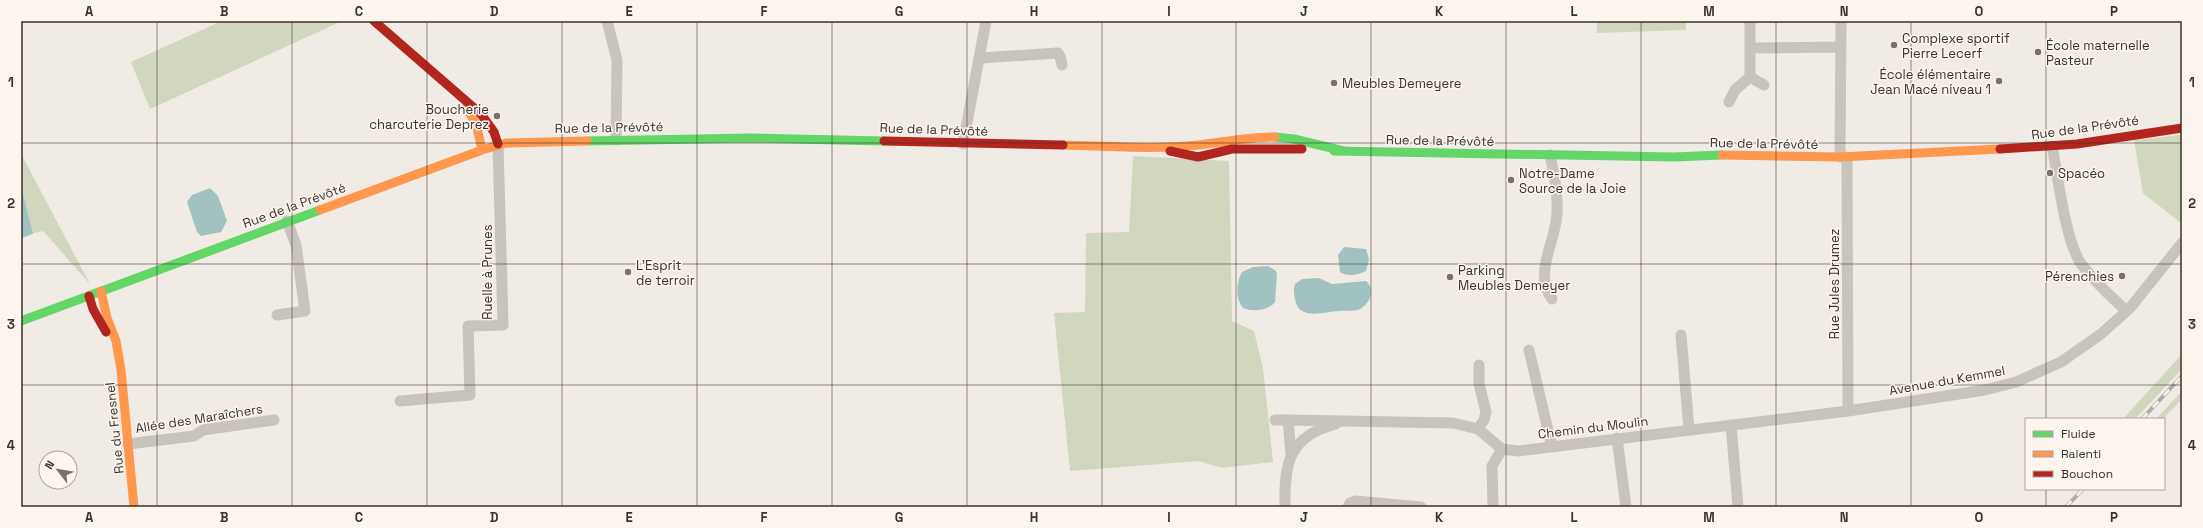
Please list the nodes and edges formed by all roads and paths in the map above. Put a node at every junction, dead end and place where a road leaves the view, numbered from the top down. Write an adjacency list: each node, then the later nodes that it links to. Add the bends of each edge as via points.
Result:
1 (374, 21): 9 (street)
2 (607, 21): 15 (street, via 617,60)
3 (986, 21): 8 (street)
4 (1750, 21): 7 (street)
5 (1841, 21): 6 (street, Rue Jules Drumez)
6 (1841, 47): 7 (street); 21 (street, Rue Jules Drumez)
7 (1751, 48): 11 (street)
8 (981, 58): 10 (street, via 1058,53); 17 (street)
9 (422, 64): 16 (street, via 481,114 494,132); 19 (street, via 472,117)
10 (1062, 66)
11 (1750, 77): 12 (street); 13 (street, via 1734,90)
12 (1764, 85)
13 (1729, 102)
14 (2182, 128): 18 (street, Rue de la Prévôté)
15 (616, 140): 16 (street, Rue de la Prévôté); 17 (street, Rue de la Prévôté, via 751,138 937,141)
16 (498, 144): 19 (street, Rue de la Prévôté); 33 (street, Ruelle à Prunes, via 503,325 468,326 470,395)
17 (964, 144): 20 (street, Rue de la Prévôté, via 1149,147 1192,157 1246,148)
18 (2052, 146): 21 (street, Rue de la Prévôté); 26 (street, via 2074,252 2086,269)
19 (482, 150): 22 (street, Rue de la Prévôté)
20 (1550, 155): 21 (street, Rue de la Prévôté); 25 (street, via 1557,212 1544,278)
21 (1844, 157): 34 (street, Rue Jules Drumez)
22 (287, 221): 24 (street, Rue de la Prévôté); 27 (street, via 296,245 305,311)
23 (2182, 243): 26 (street, Avenue du Kemmel)
24 (95, 293): 28 (street, Rue de la Prévôté); 30 (street, Rue du Fresnel); 30 (street, Rue du Fresnel, via 96,315)
25 (1552, 299)
26 (2126, 311): 34 (street, Avenue du Kemmel, via 2078,352 2025,379 1985,390)
27 (277, 315)
28 (21, 321)
29 (1681, 335): 41 (street)
30 (116, 346): 43 (street, Rue du Fresnel, via 121,370)
31 (1529, 350): 44 (street)
32 (1479, 365): 40 (street, via 1479,384 1486,412)
33 (400, 401)
34 (1848, 411): 39 (street, Avenue du Kemmel)
35 (274, 420): 43 (street, Allée des Maraîchers, via 203,430 194,436)
36 (1275, 420): 37 (street)
37 (1288, 420): 38 (street); 46 (street)
38 (1351, 422): 40 (street, via 1454,423); 46 (street, via 1311,433 1298,444)
39 (1731, 425): 41 (street, Avenue du Kemmel); 54 (street)
40 (1478, 429): 45 (street)
41 (1689, 429): 42 (street, Chemin du Moulin)
42 (1617, 438): 44 (street, Chemin du Moulin); 53 (street)
43 (128, 444): 48 (street, Rue du Fresnel)
44 (1552, 447): 45 (street, Chemin du Moulin, via 1512,451)
45 (1502, 449): 52 (street, via 1492,466)
46 (1291, 455): 49 (street, via 1285,476)
47 (1386, 506): 50 (street, via 1356,501); 51 (street)
48 (134, 507)
49 (1284, 507)
50 (1348, 507)
51 (1421, 507)
52 (1493, 507)
53 (1626, 507)
54 (1738, 507)

